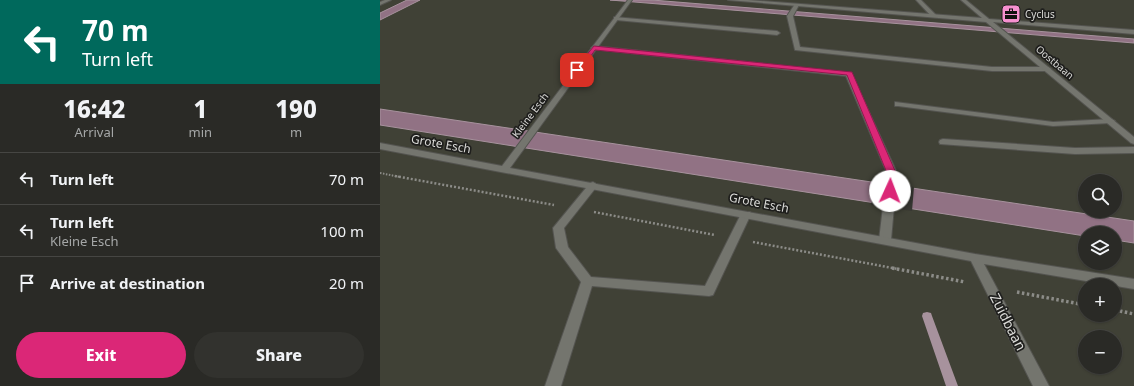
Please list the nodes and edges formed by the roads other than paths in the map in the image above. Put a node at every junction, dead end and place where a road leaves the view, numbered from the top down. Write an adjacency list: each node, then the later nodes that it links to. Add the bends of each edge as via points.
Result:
1 (389, 0): 7 (street)
2 (730, 0): 6 (street)
3 (918, 0): 9 (street)
4 (963, 0): 11 (street, Oostbaan)
5 (629, 2): 10 (street, Kleine Esch)
6 (773, 2): 8 (street)
7 (380, 4)
8 (794, 10): 9 (street); 15 (street, via 797,49 992,69)
9 (934, 16): 11 (street)
10 (616, 18): 13 (street); 14 (street, Kleine Esch)
11 (989, 20): 12 (street); 15 (street, Oostbaan)
12 (1134, 32)
13 (776, 33)
14 (594, 48): 22 (street, Kleine Esch); 25 (street, via 850,74 892,173)
15 (1048, 69): 17 (street, Oostbaan)
16 (898, 104): 17 (street, via 1053,124)
17 (1111, 121): 18 (street, Oostbaan)
18 (1134, 141)
19 (943, 142): 21 (street, via 1075,151)
20 (380, 146): 22 (street, Grote Esch)
21 (1134, 150)
22 (504, 168): 23 (street, Grote Esch)
23 (593, 185): 24 (street, Grote Esch); 27 (street, via 558,228 562,248)
24 (746, 214): 25 (street, Grote Esch); 27 (street, via 709,292)
25 (885, 240): 26 (street, Grote Esch)
26 (975, 258): 28 (street, Grote Esch); 30 (street, Zuidbaan)
27 (587, 281): 29 (street)
28 (1134, 284)
29 (553, 386)
30 (1041, 386)

